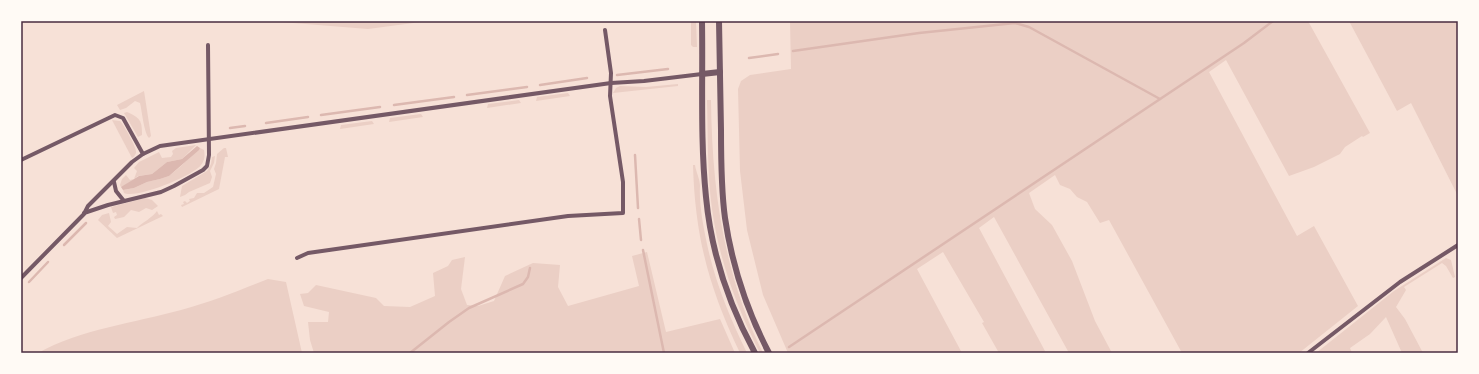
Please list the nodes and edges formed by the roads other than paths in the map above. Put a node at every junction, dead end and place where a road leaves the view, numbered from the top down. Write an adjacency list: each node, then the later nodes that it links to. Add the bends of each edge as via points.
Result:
1 (702, 21): 6 (street)
2 (719, 21): 5 (street)
3 (605, 30): 7 (street)
4 (208, 44): 8 (street)
5 (720, 72): 6 (street); 18 (street, via 725,218 744,297)
6 (702, 74): 7 (street); 17 (street, via 704,175 712,235 731,302)
7 (611, 83): 8 (street); 15 (street, via 610,96 622,182 623,213 568,216 308,253)
8 (209, 140): 9 (street, via 160,146); 12 (street, via 207,166 203,170 161,192)
9 (143, 154): 10 (street, via 123,118 115,115); 11 (street)
10 (21, 160)
11 (114, 182): 12 (street, via 116,191); 13 (street, via 88,206)
12 (124, 201): 13 (street)
13 (84, 214): 16 (street)
14 (1458, 245): 19 (street, via 1400,282)
15 (298, 258)
16 (21, 278)
17 (755, 353)
18 (769, 353)
19 (1308, 353)

